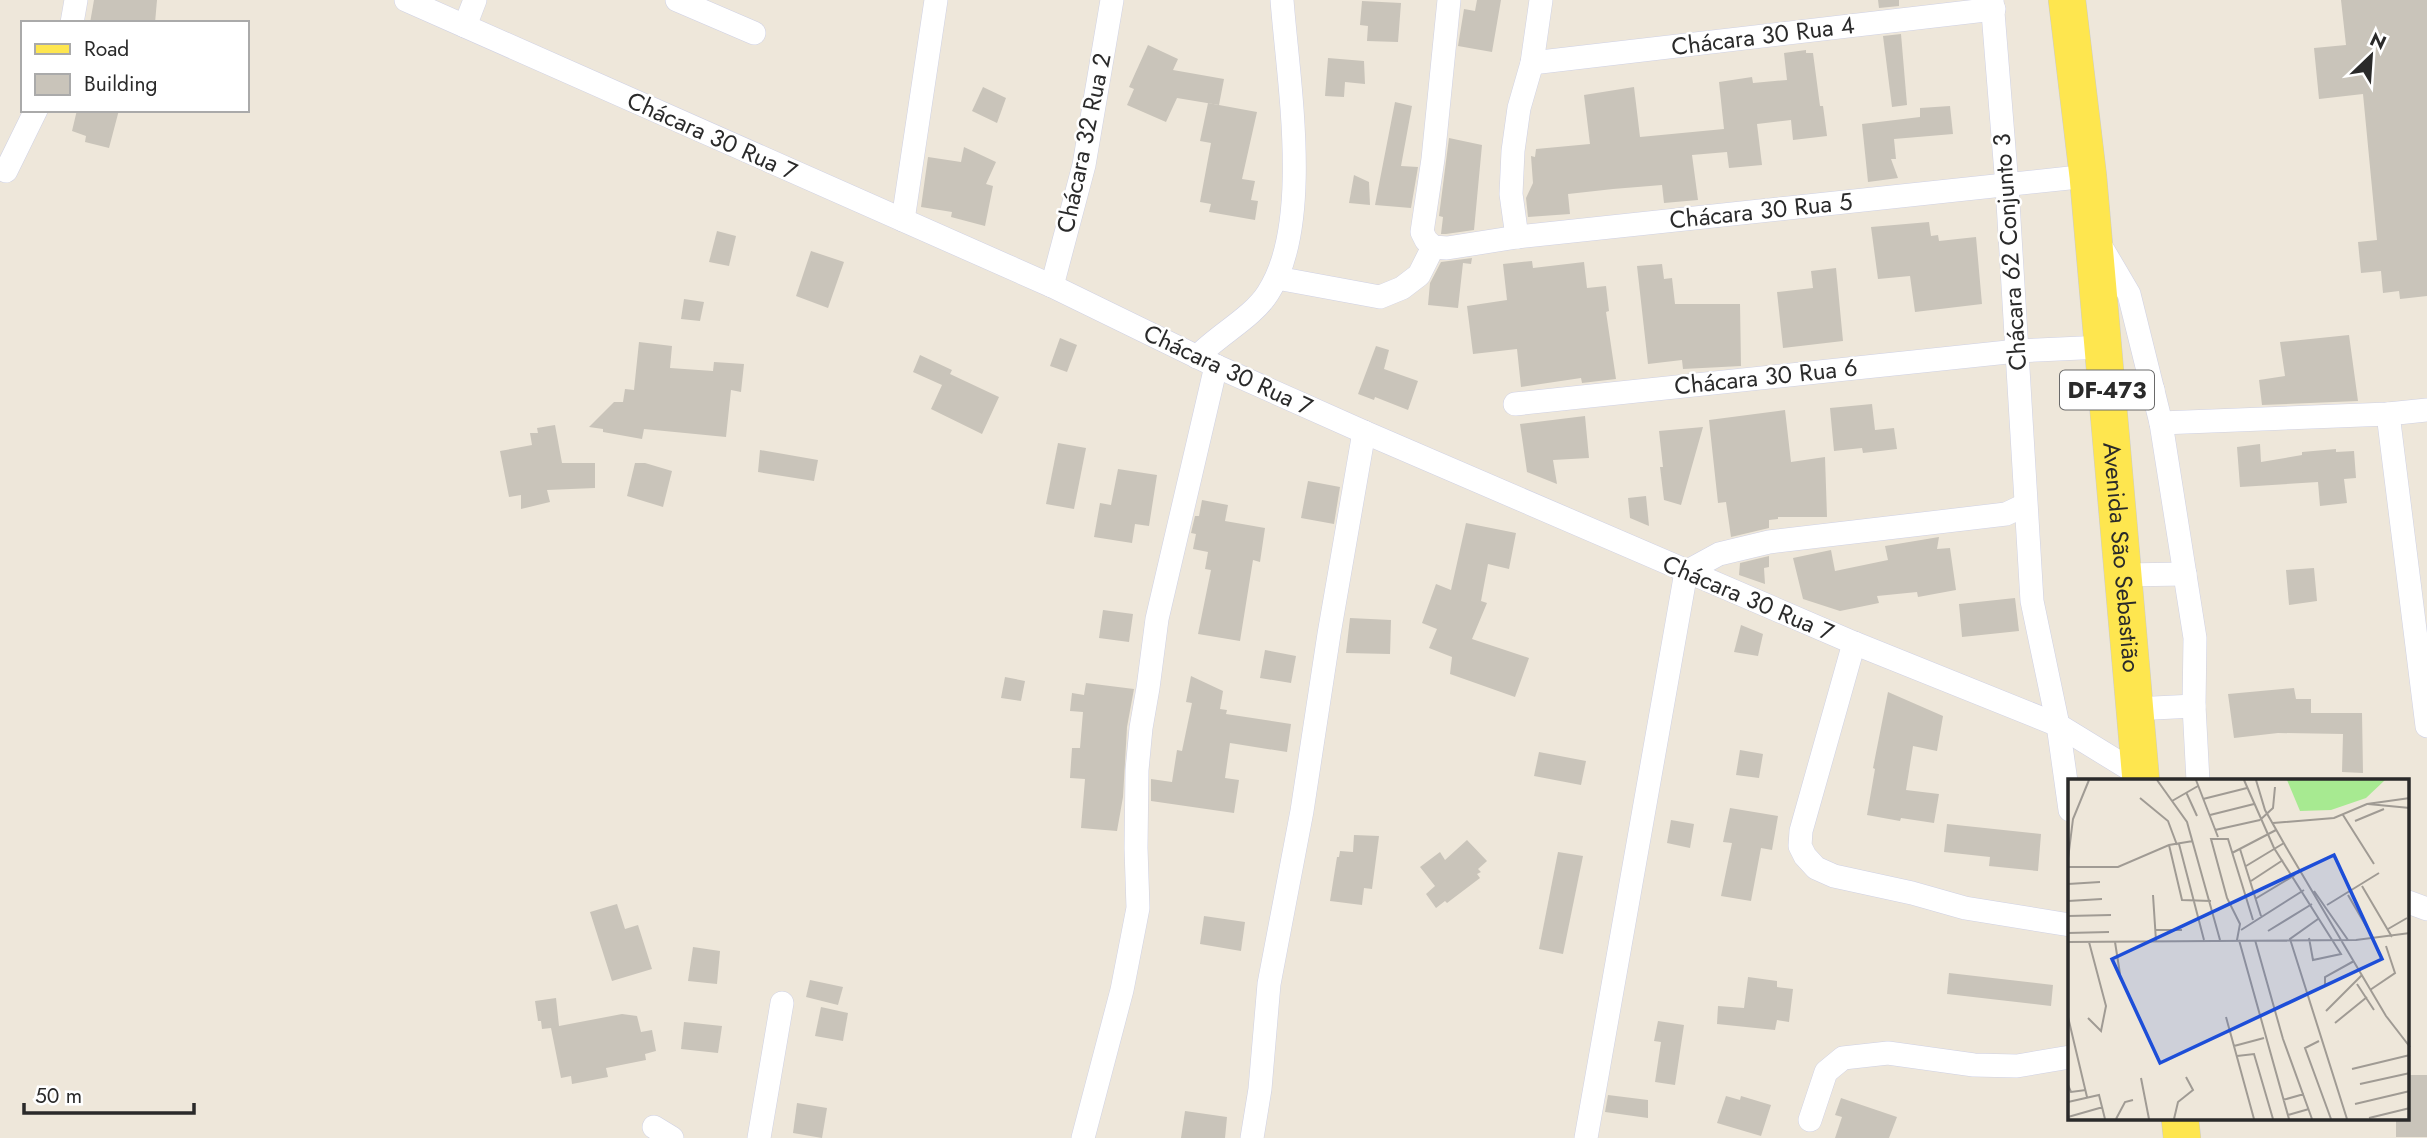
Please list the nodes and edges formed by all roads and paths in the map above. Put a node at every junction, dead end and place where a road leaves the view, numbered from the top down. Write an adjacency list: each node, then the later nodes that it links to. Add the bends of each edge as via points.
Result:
1 (76, 0): 12 (street)
2 (406, 0): 13 (street, Chácara 30 Rua 7)
3 (475, 0): 13 (street)
4 (677, 0): 14 (street)
5 (936, 0): 20 (street)
6 (1112, 0): 25 (street, Chácara 32 Rua 2, via 1084,165)
7 (1282, 0): 24 (street, via 1294,155 1292,224)
8 (1449, 0): 23 (street, via 1422,232)
9 (1541, 0): 15 (street)
10 (2067, 0): 18 (main road, Avenida São Sebastião / DF-473)
11 (1993, 5): 15 (street, Chácara 30 Rua 4); 19 (street, Chácara 62 Conjunto 3)
12 (72, 21)
13 (465, 26): 20 (street, Chácara 30 Rua 7)
14 (754, 33)
15 (1532, 63): 22 (street, via 1513,151 1511,194)
16 (35, 112): 17 (street)
17 (6, 171)
18 (2088, 176): 19 (street, Chácara 30 Rua 5); 21 (main road, Avenida São Sebastião / DF-473)
19 (2007, 186): 22 (street, Chácara 30 Rua 5); 27 (street, Chácara 62 Conjunto 3)
20 (903, 220): 25 (street, Chácara 30 Rua 7)
21 (2094, 234): 26 (main road, Avenida São Sebastião / DF-473); 30 (street, via 2129,294)
22 (1517, 237): 23 (street, Chácara 30 Rua 5)
23 (1433, 247): 24 (street, via 1419,275 1380,297)
24 (1277, 278): 28 (street, via 1267,296 1213,341)
25 (1052, 286): 28 (street, Chácara 30 Rua 7)
26 (2103, 347): 27 (street, Chácara 30 Rua 6); 29 (main road, Avenida São Sebastião / DF-473)
27 (2017, 351): 31 (street, Chácara 30 Rua 6); 36 (street, Chácara 62 Conjunto 3)
28 (1207, 361): 35 (street, Chácara 30 Rua 7); 56 (street, via 1157,619 1141,728 1138,908 1122,990)
29 (2107, 390): 30 (street); 39 (main road, Avenida São Sebastião / DF-473)
30 (2153, 390): 34 (street)
31 (1515, 404)
32 (2427, 410): 33 (street)
33 (2388, 414): 34 (street); 44 (street)
34 (2161, 423): 38 (street)
35 (1364, 432): 37 (street, Chácara 30 Rua 7); 57 (street, via 1269,984)
36 (2025, 505): 37 (street, via 2006,514 1769,541 1719,554); 43 (street, via 2032,601)
37 (1686, 572): 40 (street, Chácara 30 Rua 7); 58 (street)
38 (2185, 574): 39 (street); 41 (street, via 2195,638)
39 (2123, 575): 42 (main road, Avenida São Sebastião / DF-473)
40 (1854, 643): 43 (street, Chácara 30 Rua 7); 50 (street, via 1801,831 1805,856 1816,868 1834,876 1965,908)
41 (2194, 706): 42 (street); 46 (street)
42 (2134, 709): 45 (main road, Avenida São Sebastião / DF-473)
43 (2057, 725): 45 (street, Chácara 30 Rua 7); 47 (street)
44 (2427, 726)
45 (2144, 779)
46 (2198, 779)
47 (2068, 797)
48 (2410, 903): 49 (street)
49 (2427, 909)
50 (2068, 925)
51 (782, 1003): 55 (street)
52 (2068, 1057): 53 (street, via 2017,1066 1888,1054 1843,1058 1826,1072)
53 (1810, 1120)
54 (2180, 1120): 59 (main road)
55 (759, 1138)
56 (1083, 1138)
57 (1252, 1138)
58 (1586, 1138)
59 (2182, 1138)

